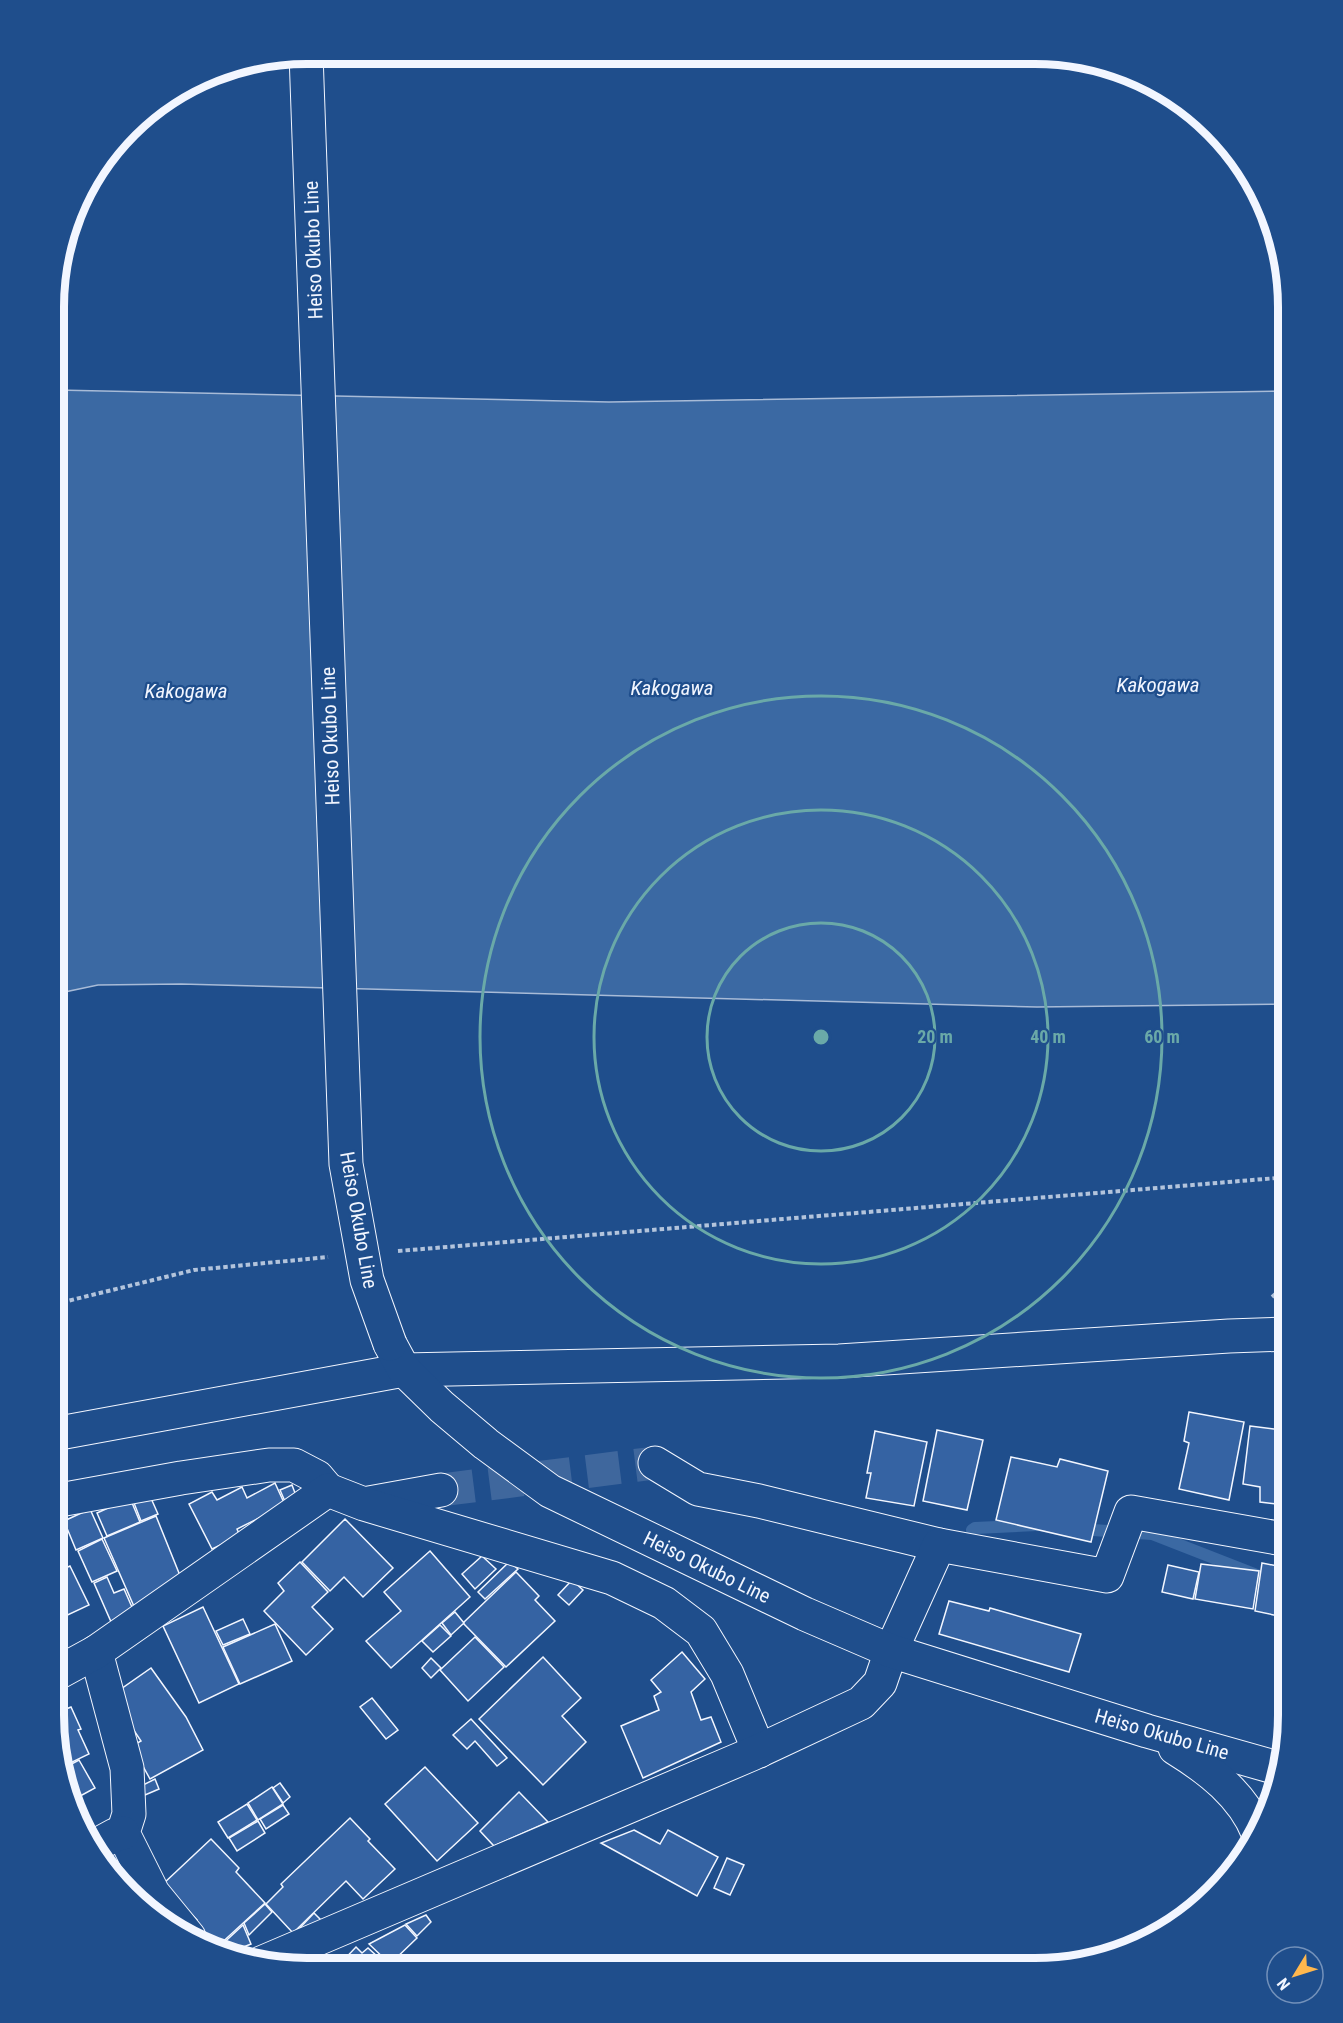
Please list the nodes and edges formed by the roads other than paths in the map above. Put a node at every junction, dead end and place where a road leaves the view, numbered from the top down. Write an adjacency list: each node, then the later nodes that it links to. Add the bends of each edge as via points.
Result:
1 (306, 64): 3 (street, Heiso Okubo Line, bridge, via 346,1164 367,1280)
2 (1278, 1334): 3 (street, via 839,1361)
3 (397, 1357): 4 (street); 12 (street, Heiso Okubo Line, via 442,1407 550,1491 805,1614)
4 (64, 1432)
5 (654, 1463): 11 (street, via 698,1489)
6 (328, 1490): 8 (street, via 317,1477 294,1465 269,1465); 9 (street); 13 (street)
7 (441, 1490): 9 (street)
8 (64, 1499)
9 (364, 1504): 16 (street, via 612,1578 664,1603 701,1631 727,1674)
10 (1278, 1538): 11 (street, via 1131,1512 1107,1576)
11 (939, 1545): 12 (street)
12 (891, 1651): 15 (street, Heiso Okubo Line); 16 (street, via 880,1683 861,1703)
13 (96, 1652): 14 (street); 19 (street, via 127,1768 129,1815)
14 (64, 1670)
15 (1147, 1731): 17 (street, Heiso Okubo Line); 18 (street, via 1199,1764 1230,1791)
16 (759, 1751): 22 (street)
17 (1273, 1767)
18 (1254, 1822)
19 (123, 1833): 20 (street); 21 (street, via 153,1893)
20 (100, 1843)
21 (175, 1920)
22 (277, 1956)

